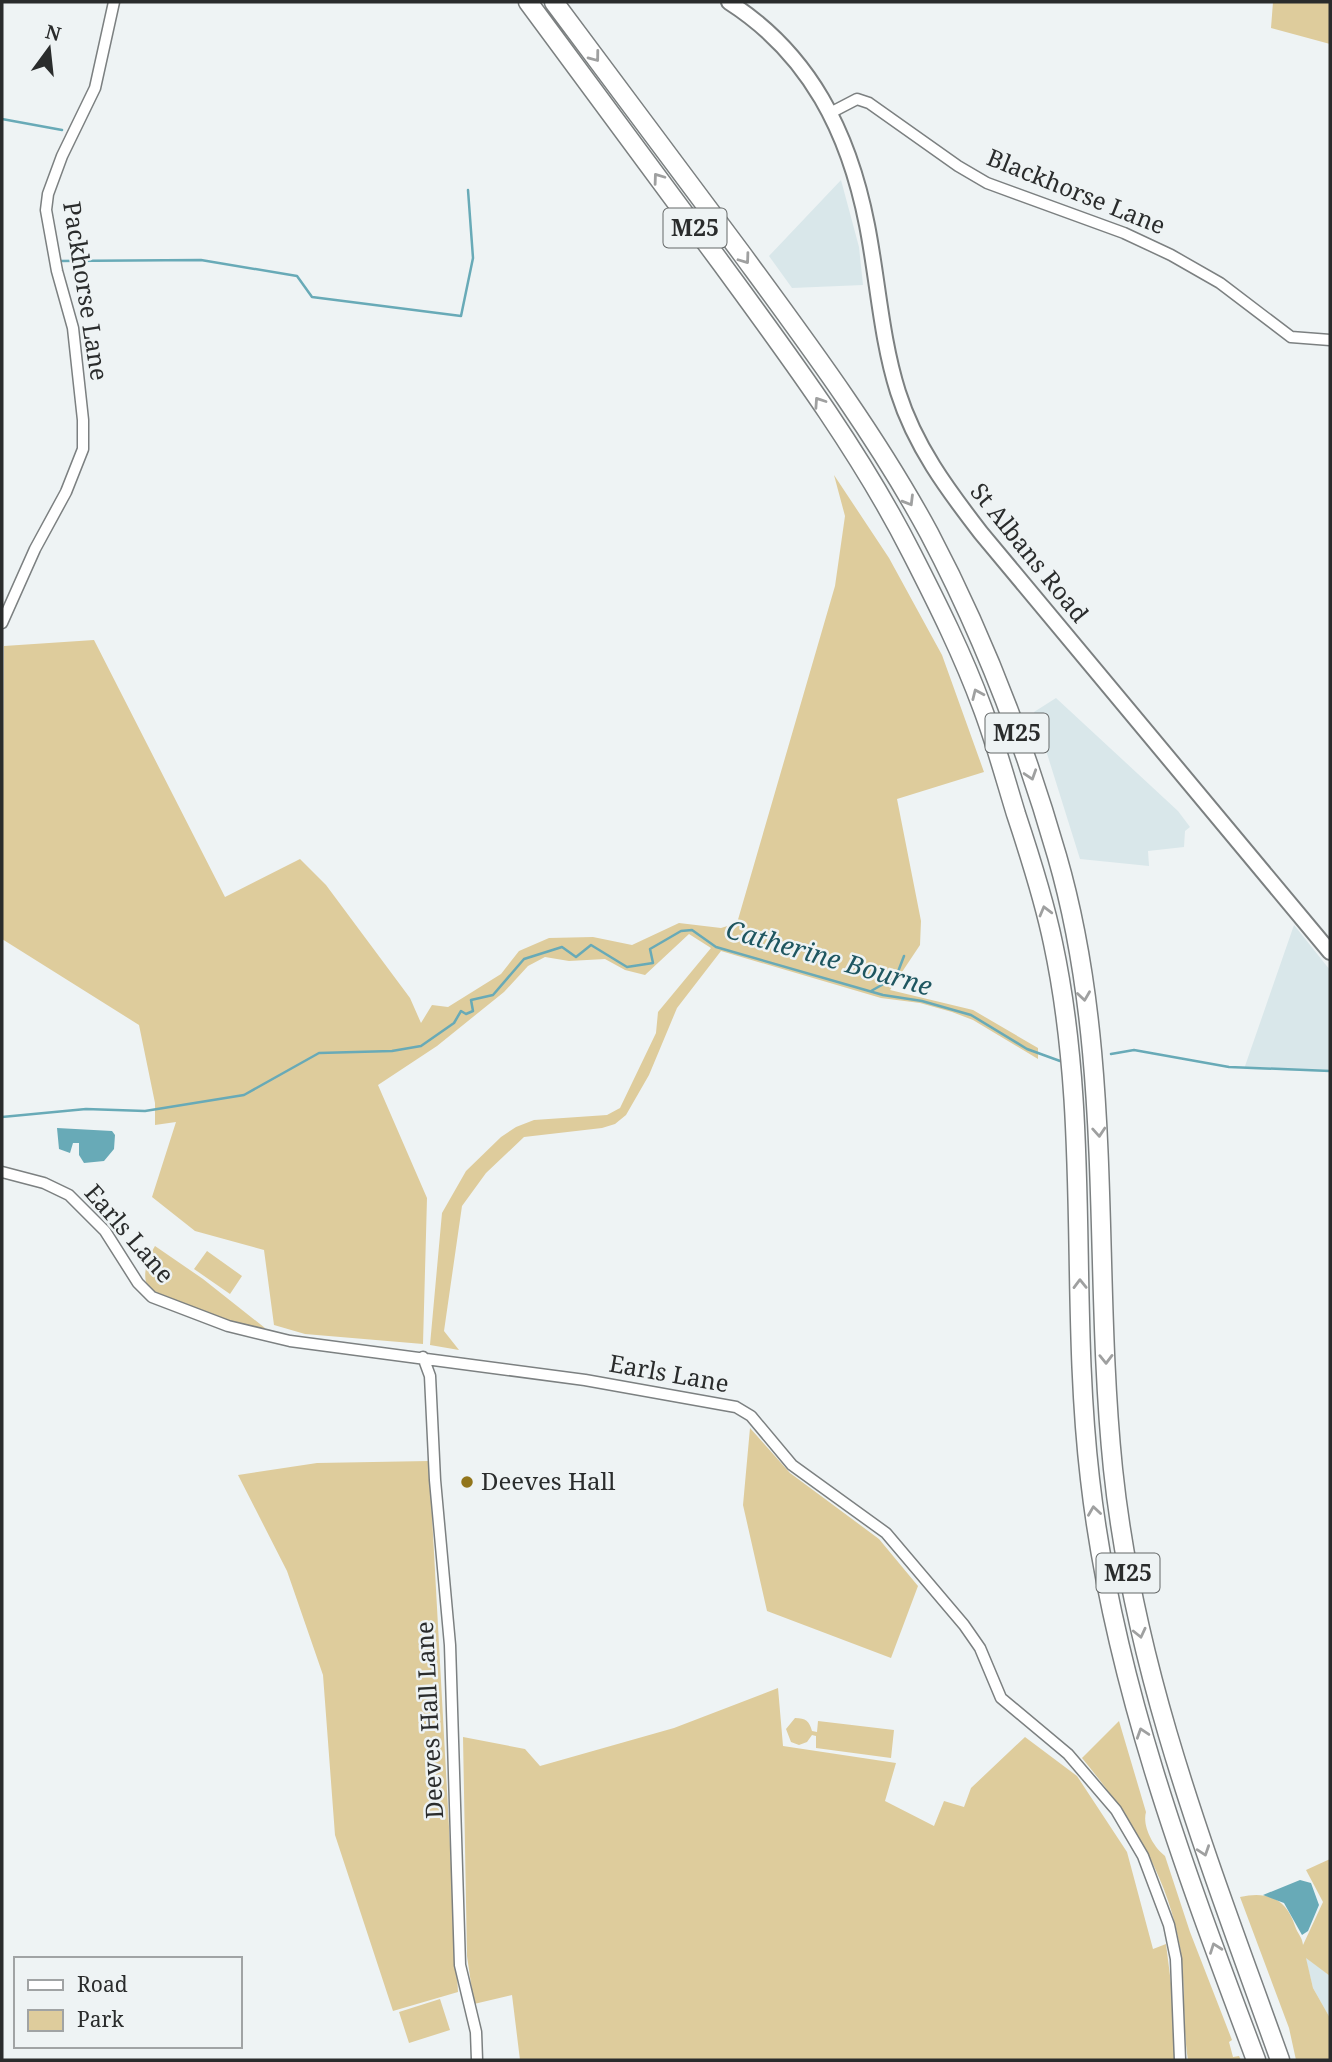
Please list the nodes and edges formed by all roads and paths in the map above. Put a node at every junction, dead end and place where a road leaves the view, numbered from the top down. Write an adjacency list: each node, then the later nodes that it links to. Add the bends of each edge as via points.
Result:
1 (114, 2): 7 (street, Packhorse Lane, via 94,88 62,156 46,210 73,328 83,449)
2 (527, 2): 15 (highway, M25, one-way to 2, via 1138,1721 1108,1608 1083,1397 1078,1143 1070,1059 1054,945 982,707 911,551 857,459 770,331)
3 (555, 2): 16 (highway, M25, one-way to 16, via 790,320 874,442 928,533 993,673 1043,811 1063,879 1092,1057 1103,1202 1107,1397 1132,1600 1170,1750)
4 (729, 2): 5 (main road, via 780,42)
5 (832, 112): 6 (street, Blackhorse Lane, via 857,99 869,103 987,183 1125,233 1171,255 1220,283 1291,337); 8 (main road, St Albans Road, via 854,170 867,225 898,392 930,461 981,533)
6 (1330, 340)
7 (2, 623)
8 (1330, 952)
9 (2, 1172): 10 (street, Earls Lane, via 69,1195 105,1231 138,1283 152,1297 176,1309 290,1341)
10 (423, 1357): 11 (street, Earls Lane); 12 (street, Deeves Hall Lane)
11 (444, 1360): 12 (street); 14 (street, Earls Lane, via 736,1407 751,1416 792,1465 886,1534 964,1625 980,1648 1001,1698 1068,1754 1100,1788 1131,1833 1154,1879 1176,1959)
12 (430, 1376): 13 (street, Deeves Hall Lane, via 450,1645 460,1965 476,2032)
13 (477, 2060)
14 (1180, 2060)
15 (1256, 2060)
16 (1280, 2060)

